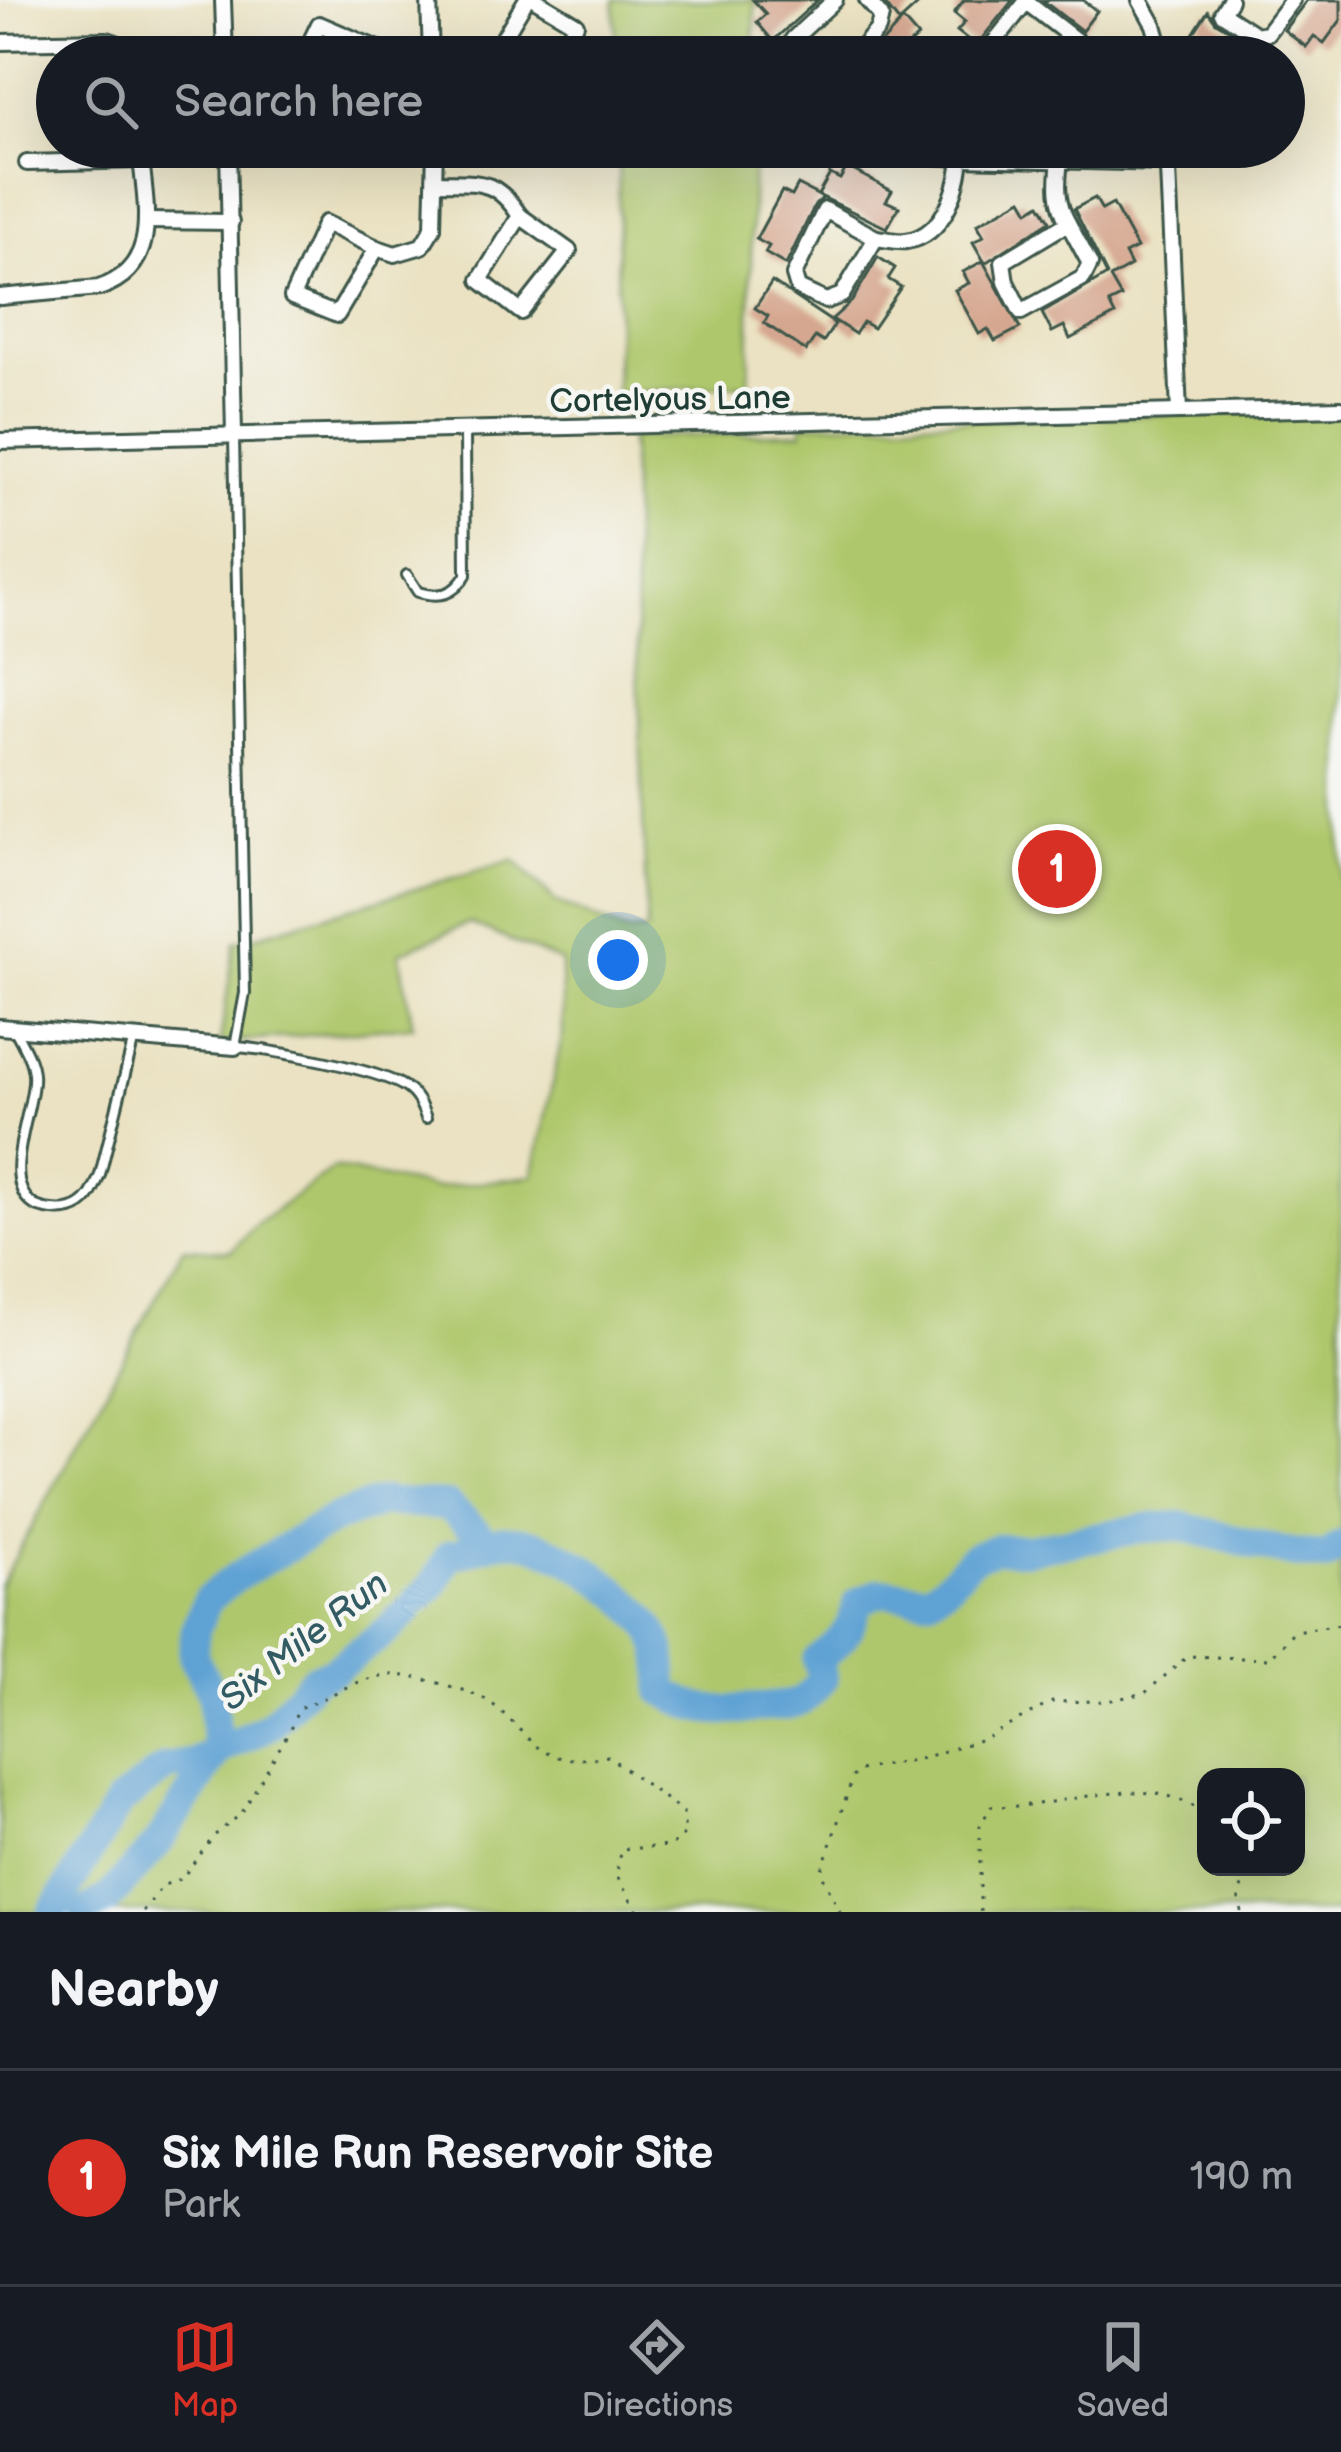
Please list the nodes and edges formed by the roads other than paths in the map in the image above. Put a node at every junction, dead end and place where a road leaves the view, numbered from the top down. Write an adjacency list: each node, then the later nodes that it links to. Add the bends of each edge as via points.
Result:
1 (223, 0): 10 (street)
2 (429, 0): 13 (street)
3 (526, 0): 14 (street)
4 (536, 0): 15 (street, via 576,24)
5 (835, 0): 16 (street)
6 (867, 0): 17 (street, via 881,16)
7 (1140, 0): 20 (street)
8 (1230, 0): 9 (street, via 1222,13 1256,34 1267,33)
9 (1292, 0)
10 (224, 36)
11 (314, 36): 12 (street, via 320,24)
12 (341, 36)
13 (430, 36)
14 (505, 36)
15 (569, 36)
16 (797, 36)
17 (872, 36)
18 (999, 36): 19 (street, via 1026,2)
19 (1070, 36)
20 (1157, 36)
21 (36, 42): 22 (street)
22 (0, 43)
23 (36, 162): 24 (street)
24 (27, 163)
25 (142, 168): 33 (street)
26 (229, 168): 34 (street)
27 (436, 168): 31 (street)
28 (958, 168): 36 (street, via 941,218 908,241)
29 (1060, 168): 35 (street)
30 (1168, 168): 40 (street)
31 (436, 182): 32 (street, via 484,183 503,191); 37 (street, via 434,228 422,246 395,254)
32 (520, 216): 32 (street, via 569,251 521,313 480,280)
33 (146, 221): 34 (street); 38 (street, via 142,257 114,284)
34 (231, 222): 42 (street)
35 (1068, 223): 35 (street, via 1004,262 1021,312 1083,278 1090,264)
36 (876, 238): 36 (street, via 825,210 794,275 798,288 826,302 842,295)
37 (377, 248): 37 (street, via 338,315 292,297 325,223)
38 (0, 297)
39 (1341, 408): 40 (street, Cortelyous Lane)
40 (1179, 412): 41 (street, Cortelyous Lane)
41 (466, 430): 42 (street, Cortelyous Lane); 44 (lane, via 466,575 442,595 418,592)
42 (234, 435): 43 (street, Cortelyous Lane); 47 (lane, via 245,993)
43 (0, 441)
44 (406, 575)
45 (7, 1028): 46 (street); 46 (lane, via 29,1057 34,1081 16,1184 24,1198 50,1210 91,1197)
46 (134, 1038): 47 (street)
47 (235, 1047): 48 (lane, via 396,1082 419,1100)
48 (426, 1118)

